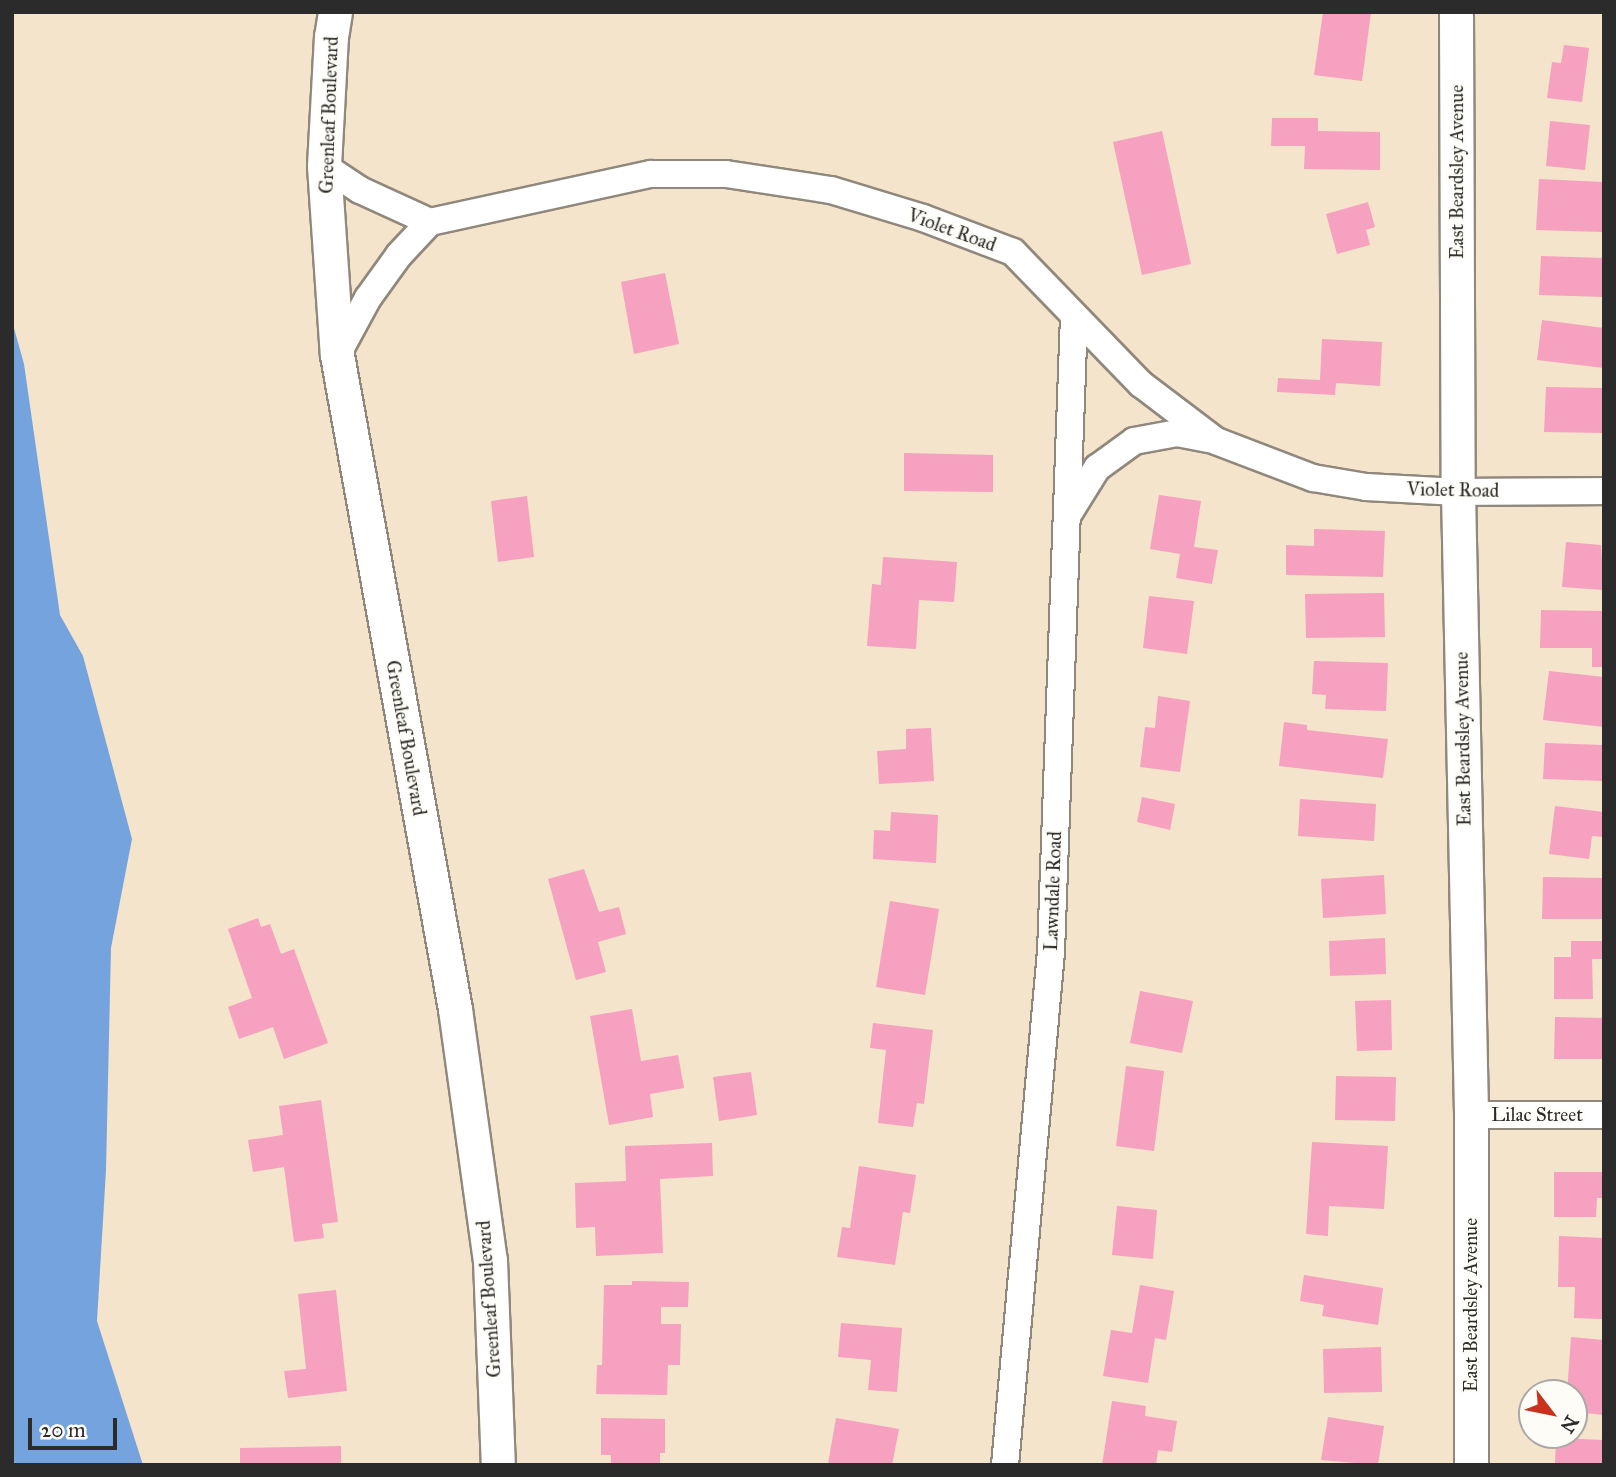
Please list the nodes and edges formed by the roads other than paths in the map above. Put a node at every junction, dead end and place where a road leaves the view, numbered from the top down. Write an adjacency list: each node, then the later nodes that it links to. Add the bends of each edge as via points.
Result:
1 (335, 12): 3 (street, Greenleaf Boulevard)
2 (1456, 12): 9 (street, East Beardsley Avenue)
3 (324, 166): 4 (street, via 360,190); 6 (street, Greenleaf Boulevard)
4 (430, 222): 5 (street, Violet Road, via 651,174 726,174 831,190 1013,252); 6 (street, via 368,298)
5 (1074, 316): 7 (street, Violet Road, via 1141,384); 10 (street, Lawndale Road)
6 (337, 355): 13 (street, Greenleaf Boulevard, via 455,1009 490,1260)
7 (1216, 441): 9 (street, Violet Road, via 1313,478 1366,487); 10 (street, via 1177,433 1134,441 1097,468)
8 (1604, 491): 9 (street, Violet Road)
9 (1458, 492): 11 (street, East Beardsley Avenue)
10 (1066, 517): 14 (street, Lawndale Road, via 1051,952)
11 (1471, 1115): 12 (street, Lilac Street); 15 (street, East Beardsley Avenue)
12 (1604, 1115)
13 (498, 1465)
14 (1005, 1465)
15 (1471, 1465)

